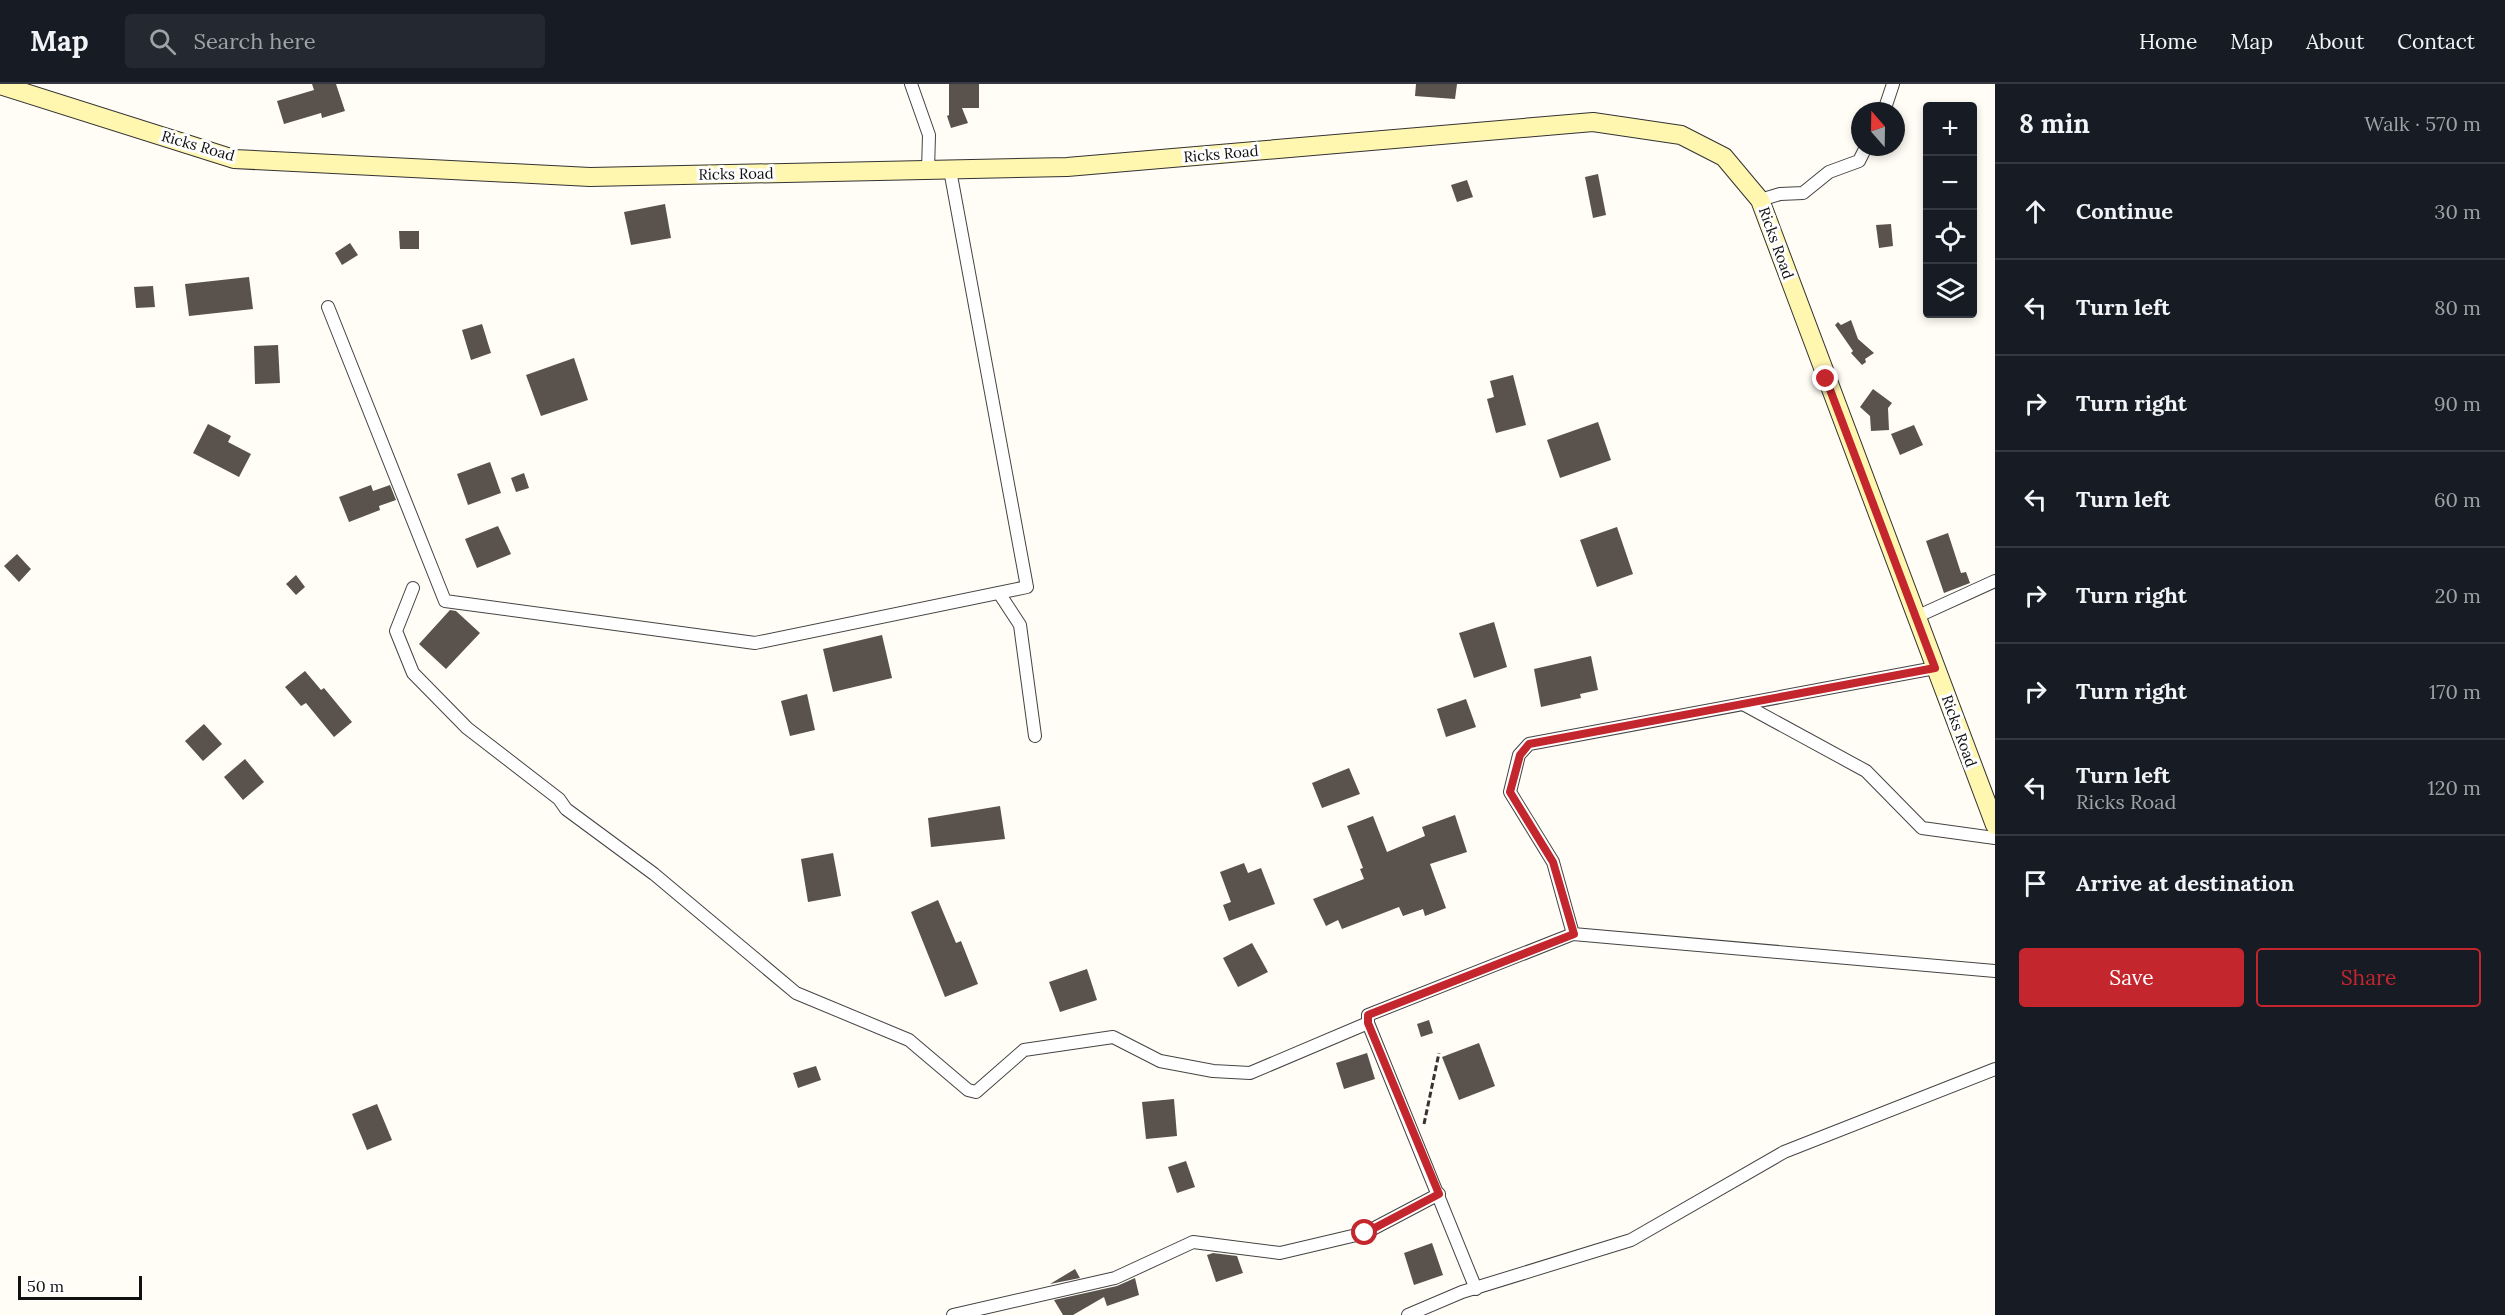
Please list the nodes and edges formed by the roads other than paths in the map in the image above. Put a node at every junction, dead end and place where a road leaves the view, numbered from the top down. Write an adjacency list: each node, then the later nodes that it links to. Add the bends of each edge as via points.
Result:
1 (911, 84): 6 (street, via 929,135)
2 (1893, 84): 4 (street)
3 (0, 85): 6 (street, Ricks Road, via 234,159 590,177)
4 (1887, 102)
5 (1862, 156): 8 (street, via 1859,161 1829,172 1803,192)
6 (928, 170): 7 (street, Ricks Road)
7 (950, 170): 8 (street, Ricks Road, via 1067,167 1593,122 1681,135 1724,157); 12 (street, via 1027,587)
8 (1760, 200): 13 (street, Ricks Road)
9 (328, 307): 12 (street, via 445,601 755,643)
10 (1995, 581): 13 (street)
11 (413, 588): 21 (street, via 396,631 413,673 467,728 654,874 796,993 909,1040 968,1090 976,1092 1024,1050 1113,1037 1160,1061 1250,1073)
12 (999, 593): 16 (street, via 1020,625)
13 (1916, 617): 14 (street, Ricks Road)
14 (1935, 668): 15 (street); 17 (street, Ricks Road)
15 (1743, 704): 18 (street, via 1866,771 1923,828); 19 (street, via 1529,744 1520,755 1510,792 1553,862)
16 (1035, 736)
17 (1995, 825)
18 (1995, 838)
19 (1574, 934): 20 (street); 21 (street, via 1368,1015)
20 (1995, 971)
21 (1368, 1023): 23 (street)
22 (1995, 1069): 24 (street, via 1785,1152 1631,1240)
23 (1439, 1194): 24 (street); 25 (street, via 1365,1233 1280,1253 1193,1242 1115,1278)
24 (1476, 1289): 26 (street)
25 (953, 1315)
26 (1408, 1315)

